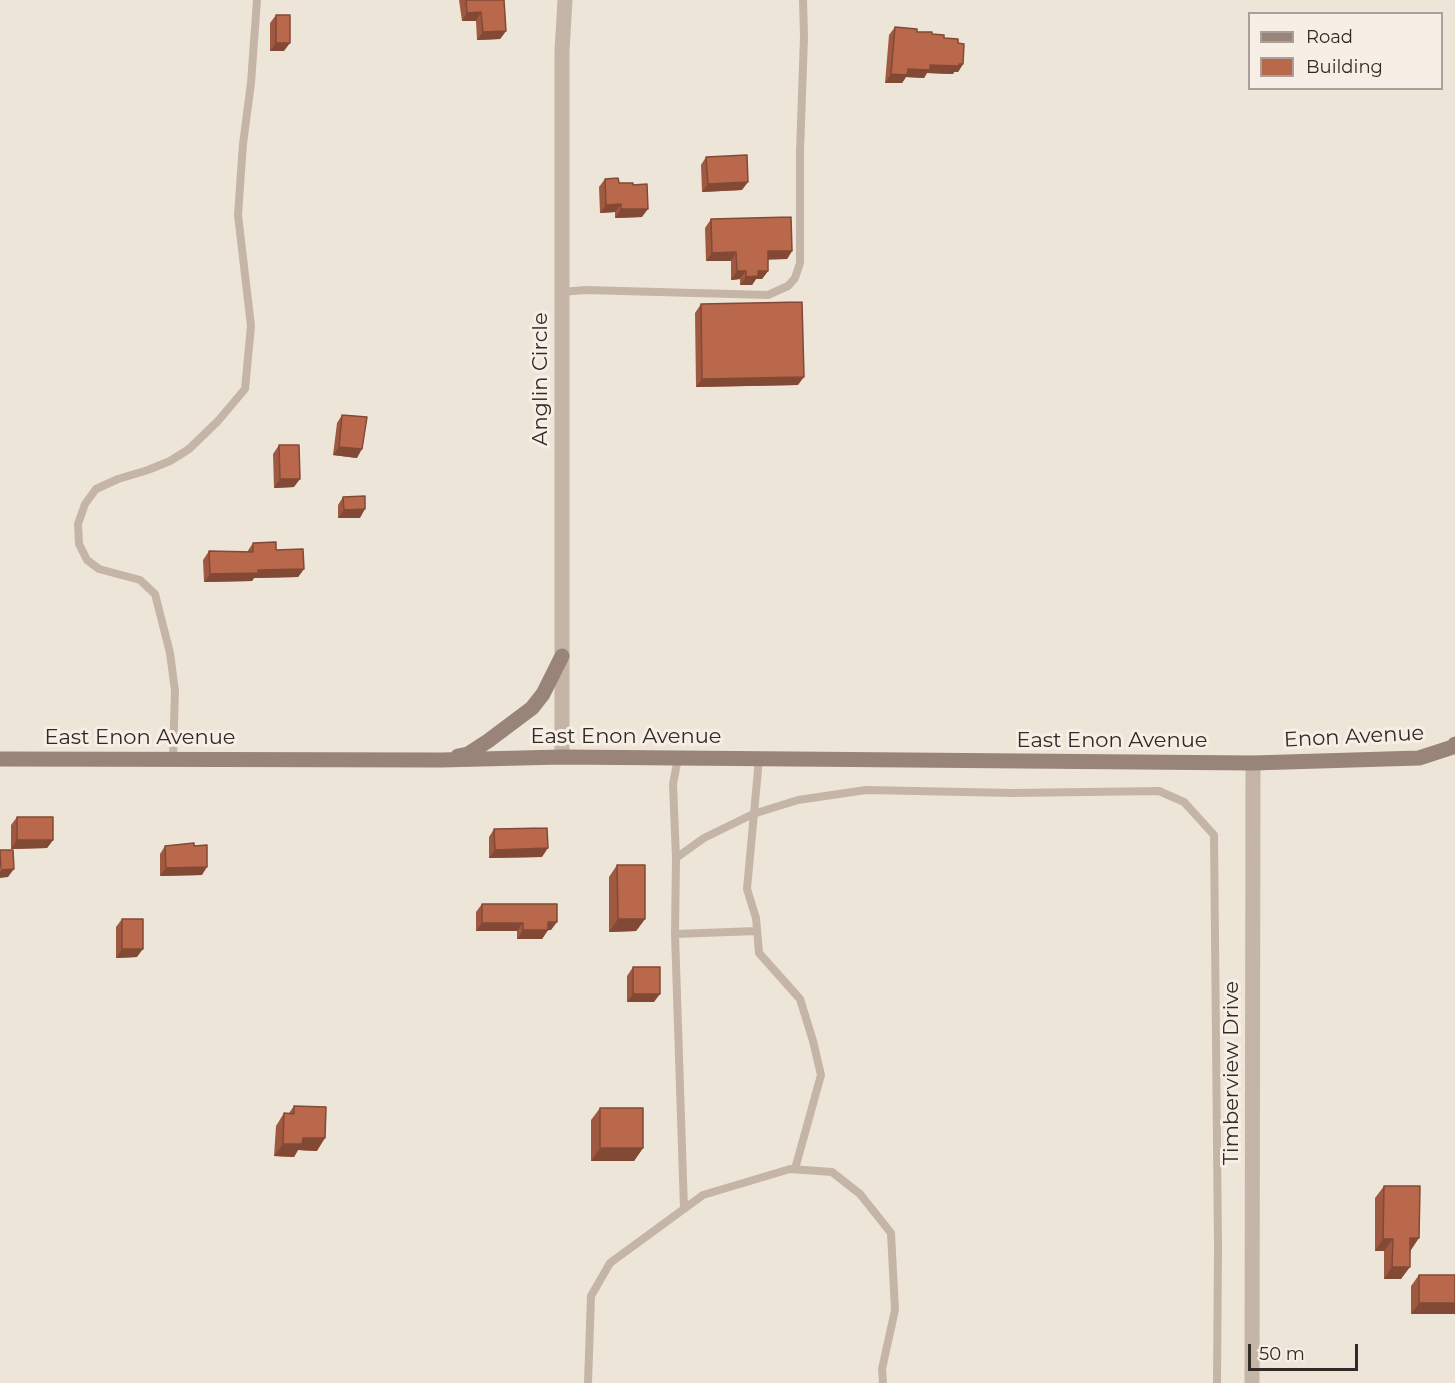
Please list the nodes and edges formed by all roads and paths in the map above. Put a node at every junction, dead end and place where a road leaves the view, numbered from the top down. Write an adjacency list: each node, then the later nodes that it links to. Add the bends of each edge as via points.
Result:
1 (256, 0): 10 (lane, via 238,215 250,326 244,389 189,449 170,461 96,489 78,524 79,544 87,560 99,569 140,580 155,594 175,691)
2 (565, 0): 4 (street, Anglin Circle)
3 (803, 0): 4 (lane, via 800,262 795,278 788,286 768,295)
4 (562, 292): 5 (street, Anglin Circle)
5 (562, 656): 7 (street, Anglin Circle); 12 (street, via 543,694 524,714 468,754)
6 (1455, 744): 13 (street, Enon Avenue, via 1419,759)
7 (562, 757): 8 (street, East Enon Avenue); 12 (street, East Enon Avenue)
8 (678, 758): 11 (street, East Enon Avenue); 15 (lane, via 673,784)
9 (0, 759): 10 (street, East Enon Avenue)
10 (173, 759): 12 (street, East Enon Avenue)
11 (759, 759): 13 (street, East Enon Avenue); 14 (lane)
12 (441, 760)
13 (1253, 763): 23 (street, Timberview Drive)
14 (753, 814): 15 (lane, via 704,838); 16 (lane, via 747,889); 22 (lane, via 798,800 866,790 1159,791 1184,802 1214,835)
15 (676, 858): 17 (lane)
16 (757, 931): 17 (lane); 18 (lane, via 759,953 800,999 821,1075)
17 (675, 934): 19 (lane)
18 (795, 1169): 19 (lane, via 703,1195); 21 (lane, via 832,1172 860,1194 891,1233 895,1310 882,1370)
19 (684, 1209): 20 (lane, via 610,1263 591,1296)
20 (588, 1383)
21 (883, 1383)
22 (1216, 1383)
23 (1252, 1383)

